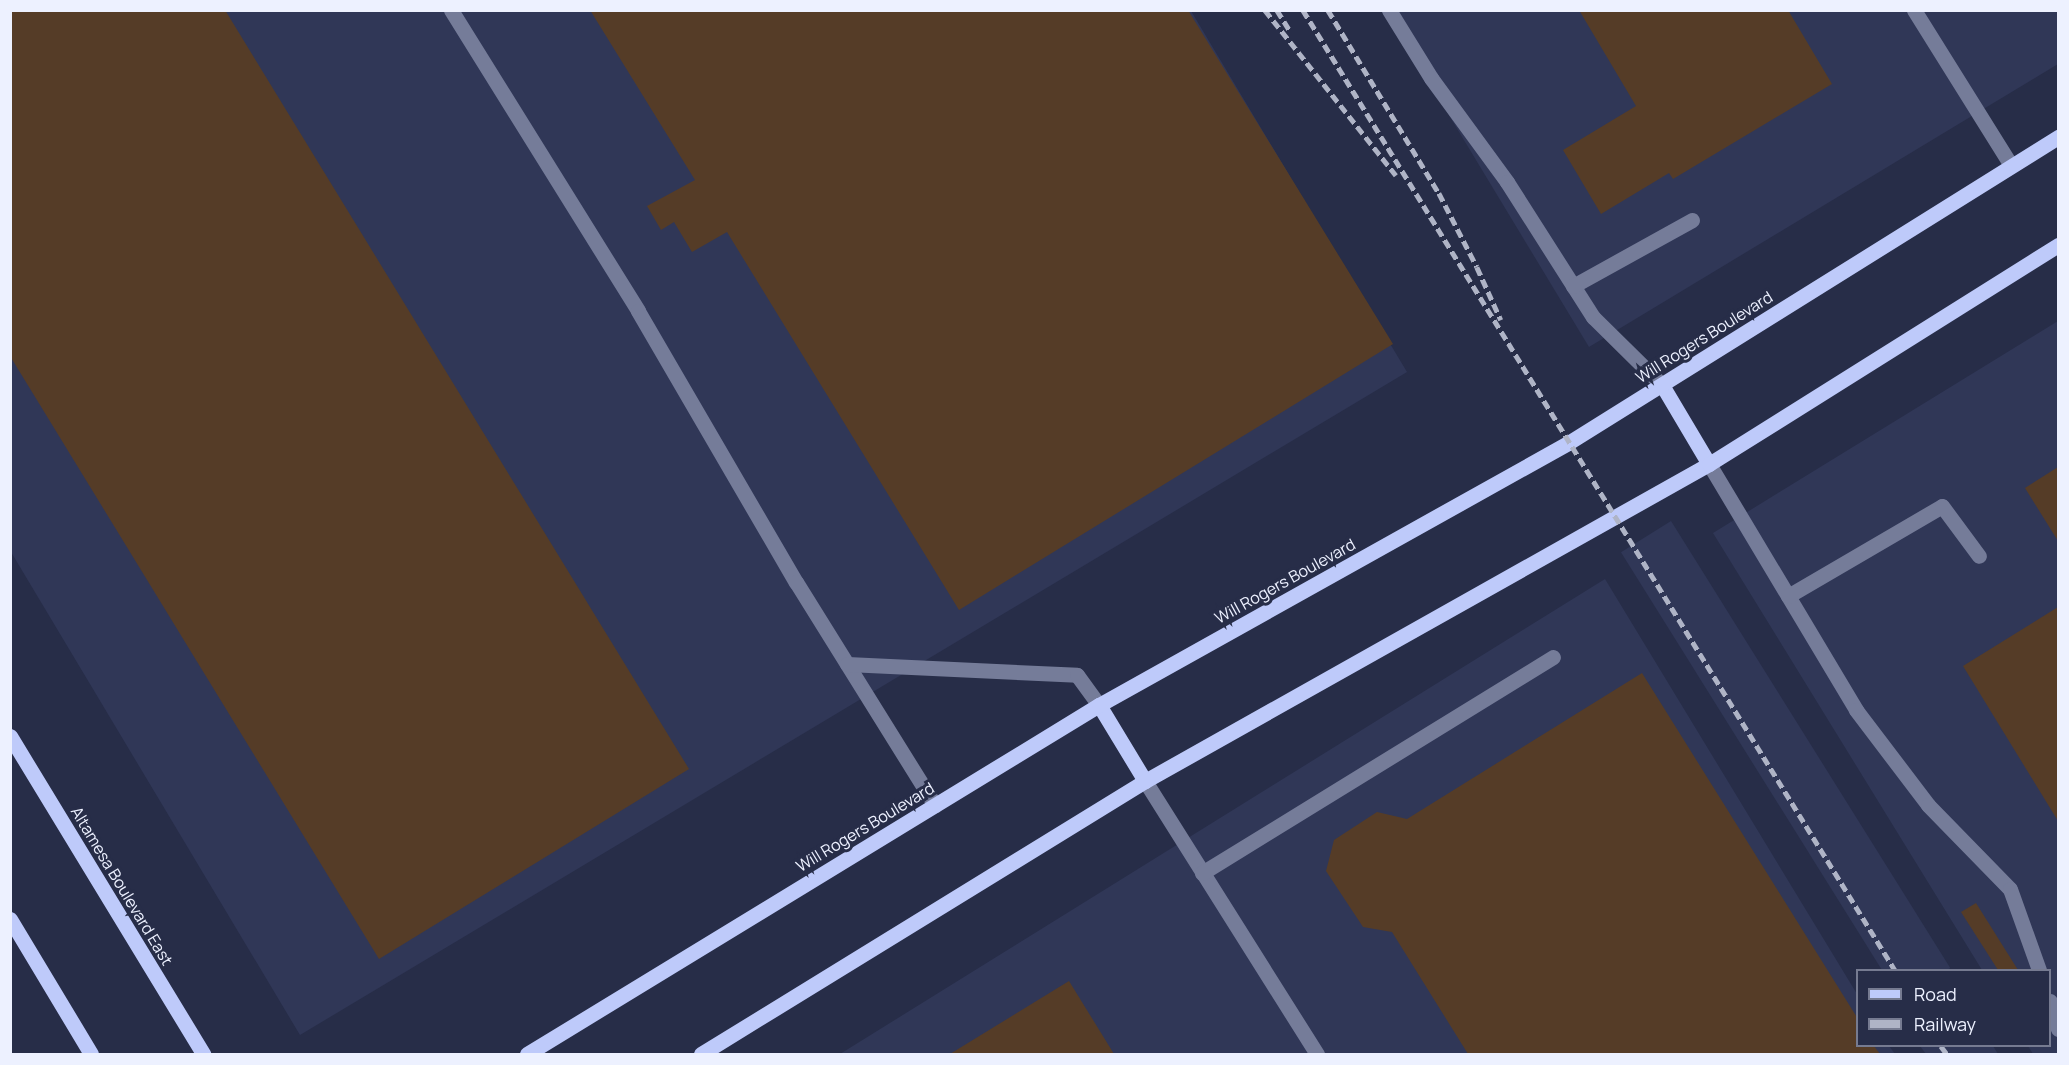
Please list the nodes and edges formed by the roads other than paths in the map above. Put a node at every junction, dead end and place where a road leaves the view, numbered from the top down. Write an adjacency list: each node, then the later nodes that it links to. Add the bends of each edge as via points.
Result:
1 (451, 10): 14 (lane, via 638,311)
2 (1389, 10): 8 (lane)
3 (1914, 10): 5 (lane)
4 (2058, 137): 5 (main road, Will Rogers Boulevard)
5 (2011, 165): 9 (main road, Will Rogers Boulevard)
6 (1692, 220): 8 (lane)
7 (2058, 245): 10 (main road)
8 (1573, 286): 9 (lane, via 1593,317)
9 (1662, 385): 10 (main road); 15 (main road, Will Rogers Boulevard, via 1568,443)
10 (1709, 464): 12 (lane); 17 (main road)
11 (1979, 556): 12 (lane, via 1942,506)
12 (1788, 596): 21 (lane, via 1856,710 1928,805 2010,889)
13 (1553, 657): 19 (lane)
14 (847, 664): 15 (lane, via 1077,675); 18 (lane)
15 (1099, 705): 17 (main road); 18 (main road, Will Rogers Boulevard)
16 (10, 736): 25 (main road, Altamesa Boulevard East)
17 (1145, 782): 19 (lane); 27 (main road)
18 (935, 806): 26 (main road, Will Rogers Boulevard)
19 (1202, 873): 28 (lane)
20 (10, 919): 24 (main road)
21 (2039, 969)
22 (2051, 1007): 23 (lane)
23 (2058, 1029)
24 (91, 1054)
25 (203, 1054)
26 (527, 1054)
27 (701, 1054)
28 (1317, 1054)

